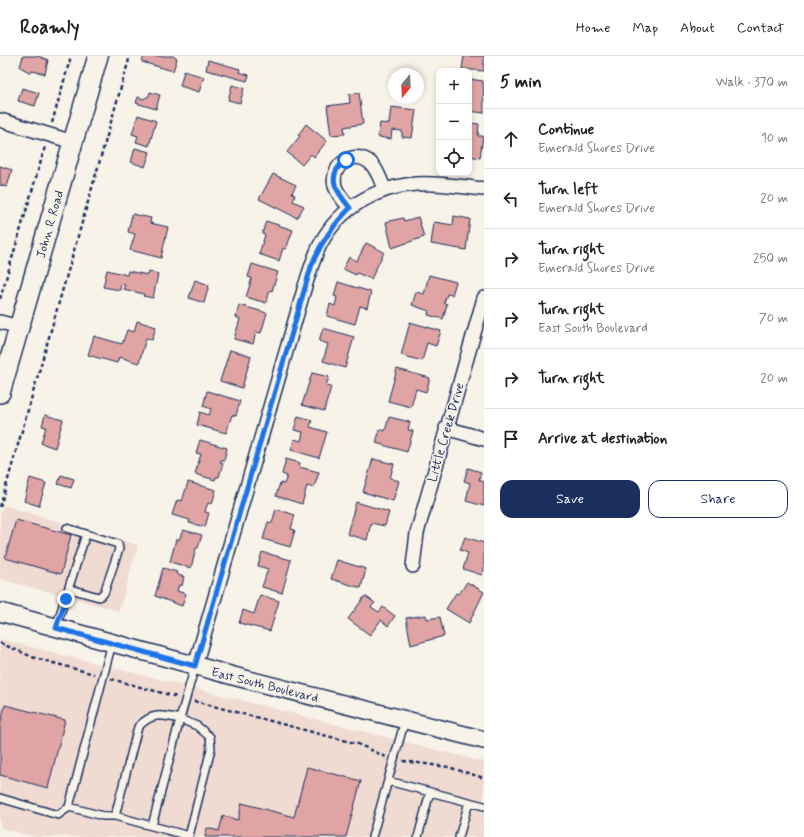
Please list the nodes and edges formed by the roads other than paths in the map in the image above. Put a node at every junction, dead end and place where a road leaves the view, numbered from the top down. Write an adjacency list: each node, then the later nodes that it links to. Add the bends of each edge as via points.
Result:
1 (98, 56): 3 (main road, John R Road)
2 (0, 120): 3 (street)
3 (73, 142): 9 (main road, John R Road)
4 (484, 189): 5 (street, via 418,184)
5 (385, 190): 6 (street); 6 (street, via 374,166 367,160 346,160 337,168 334,184)
6 (350, 208): 20 (street, via 327,233 311,267)
7 (484, 298): 11 (street, Little Creek Drive)
8 (0, 322): 9 (street)
9 (19, 327): 10 (main road, John R Road)
10 (0, 393)
11 (446, 428): 12 (street); 15 (street, Little Creek Drive, via 417,532)
12 (484, 439)
13 (67, 528): 14 (lane)
14 (86, 534): 16 (lane); 16 (lane, via 118,544 119,549 104,593 99,597)
15 (413, 566)
16 (70, 589): 18 (lane)
17 (0, 612): 18 (street, East South Boulevard)
18 (56, 628): 19 (street, East South Boulevard)
19 (112, 643): 20 (street, East South Boulevard); 29 (lane)
20 (195, 666): 21 (lane); 22 (street, East South Boulevard)
21 (180, 719): 30 (lane, via 163,715 147,718 138,727); 31 (lane); 31 (lane, via 197,726 210,736 211,749 188,836)
22 (405, 719): 23 (street, East South Boulevard); 24 (lane)
23 (484, 740)
24 (388, 781): 25 (lane); 32 (lane)
25 (430, 792): 27 (lane); 33 (lane)
26 (0, 798): 29 (lane, via 58,815)
27 (469, 802): 28 (lane); 34 (lane)
28 (484, 806)
29 (69, 807): 30 (lane, via 103,816)
30 (115, 816): 31 (lane)
31 (152, 826)
32 (372, 837)
33 (418, 837)
34 (459, 837)

